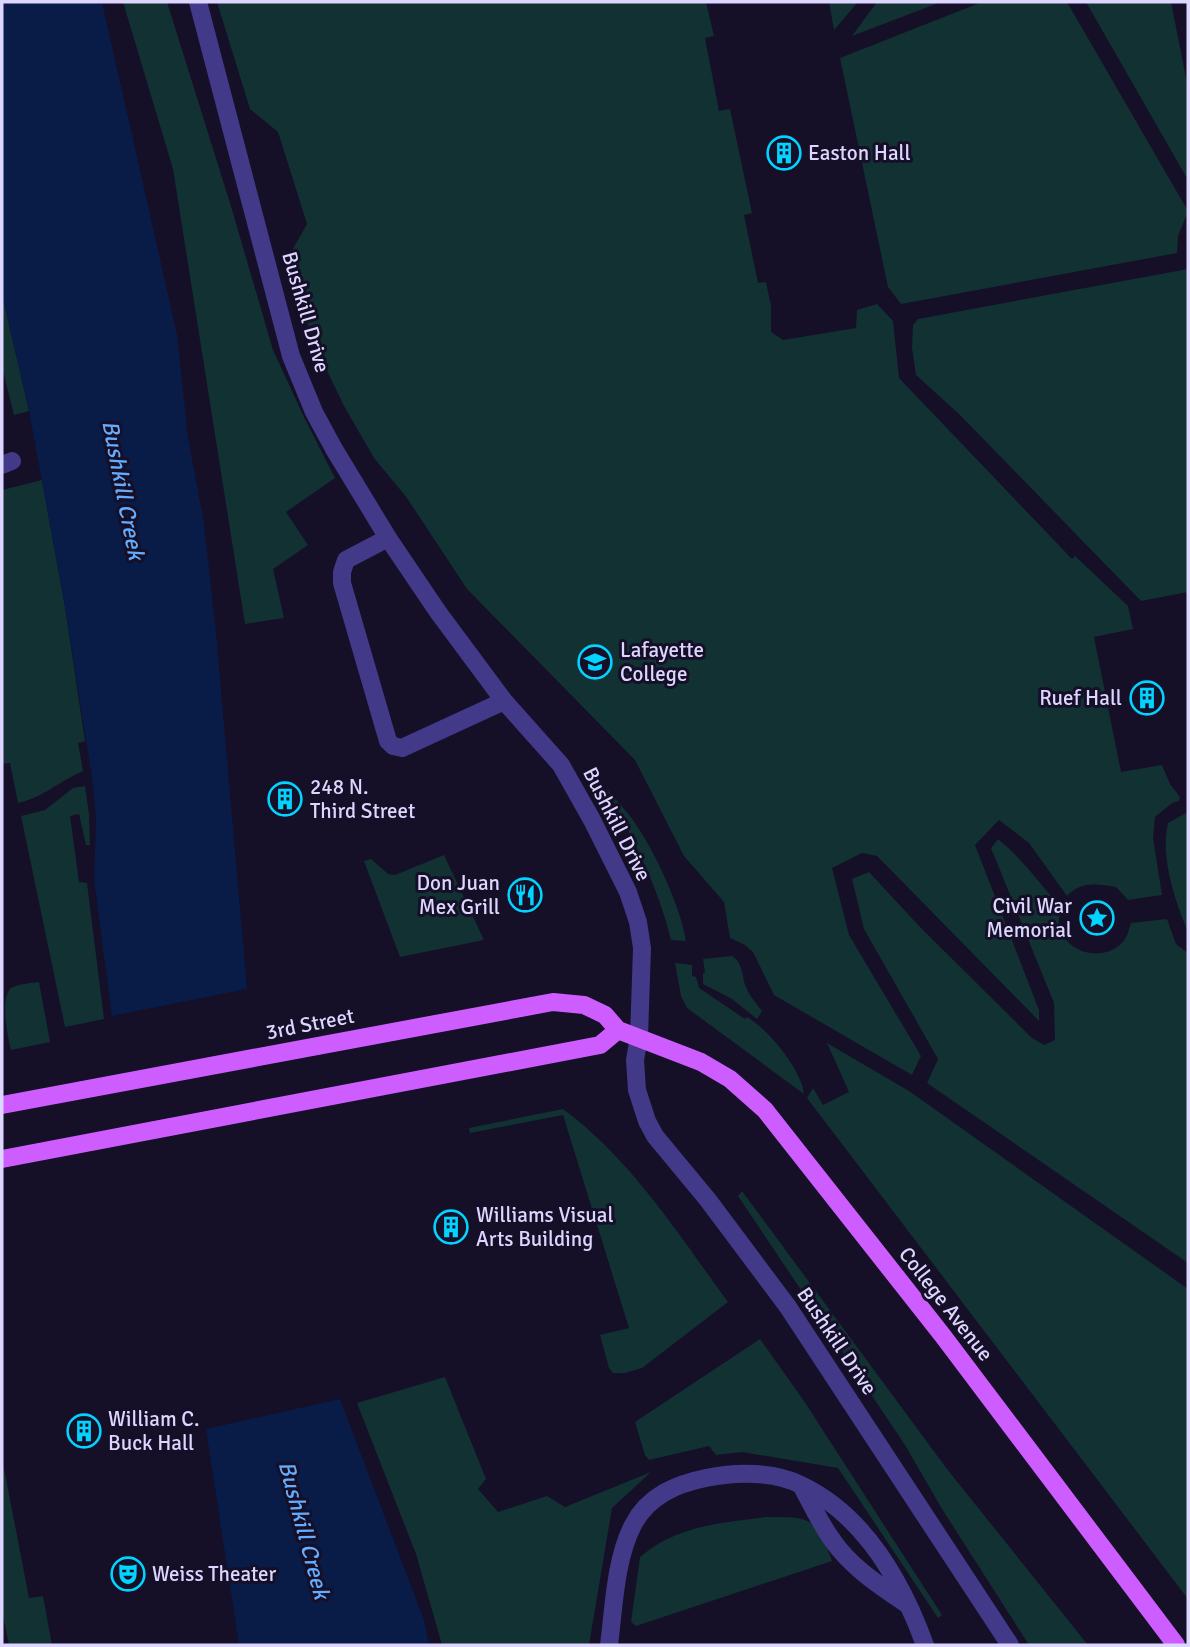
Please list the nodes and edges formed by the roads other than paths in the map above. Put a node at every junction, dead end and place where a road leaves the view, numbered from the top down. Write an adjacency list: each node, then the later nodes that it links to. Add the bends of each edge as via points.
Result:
1 (198, 2): 2 (street, Bushkill Drive, via 291,356 314,412)
2 (388, 538): 3 (street, Bushkill Drive); 3 (street, via 346,560 342,572 388,741 402,748)
3 (504, 701): 5 (street, Bushkill Drive, via 561,765 628,892 642,947)
4 (618, 1030): 5 (main road, 3rd Street); 6 (main road, 3rd Street, via 605,1016 584,1005 553,1002); 7 (main road, via 600,1045)
5 (639, 1037): 12 (street, Bushkill Drive, via 636,1090 655,1136 788,1307); 13 (main road, College Avenue, via 701,1062 730,1079 765,1110)
6 (2, 1105)
7 (2, 1159)
8 (800, 1484): 9 (street, via 848,1517 886,1564); 9 (street, via 843,1554); 10 (street, via 772,1476 720,1475 675,1486 655,1497 633,1526 623,1556)
9 (912, 1608): 11 (street)
10 (609, 1645)
11 (925, 1645)
12 (1010, 1645)
13 (1176, 1645)

